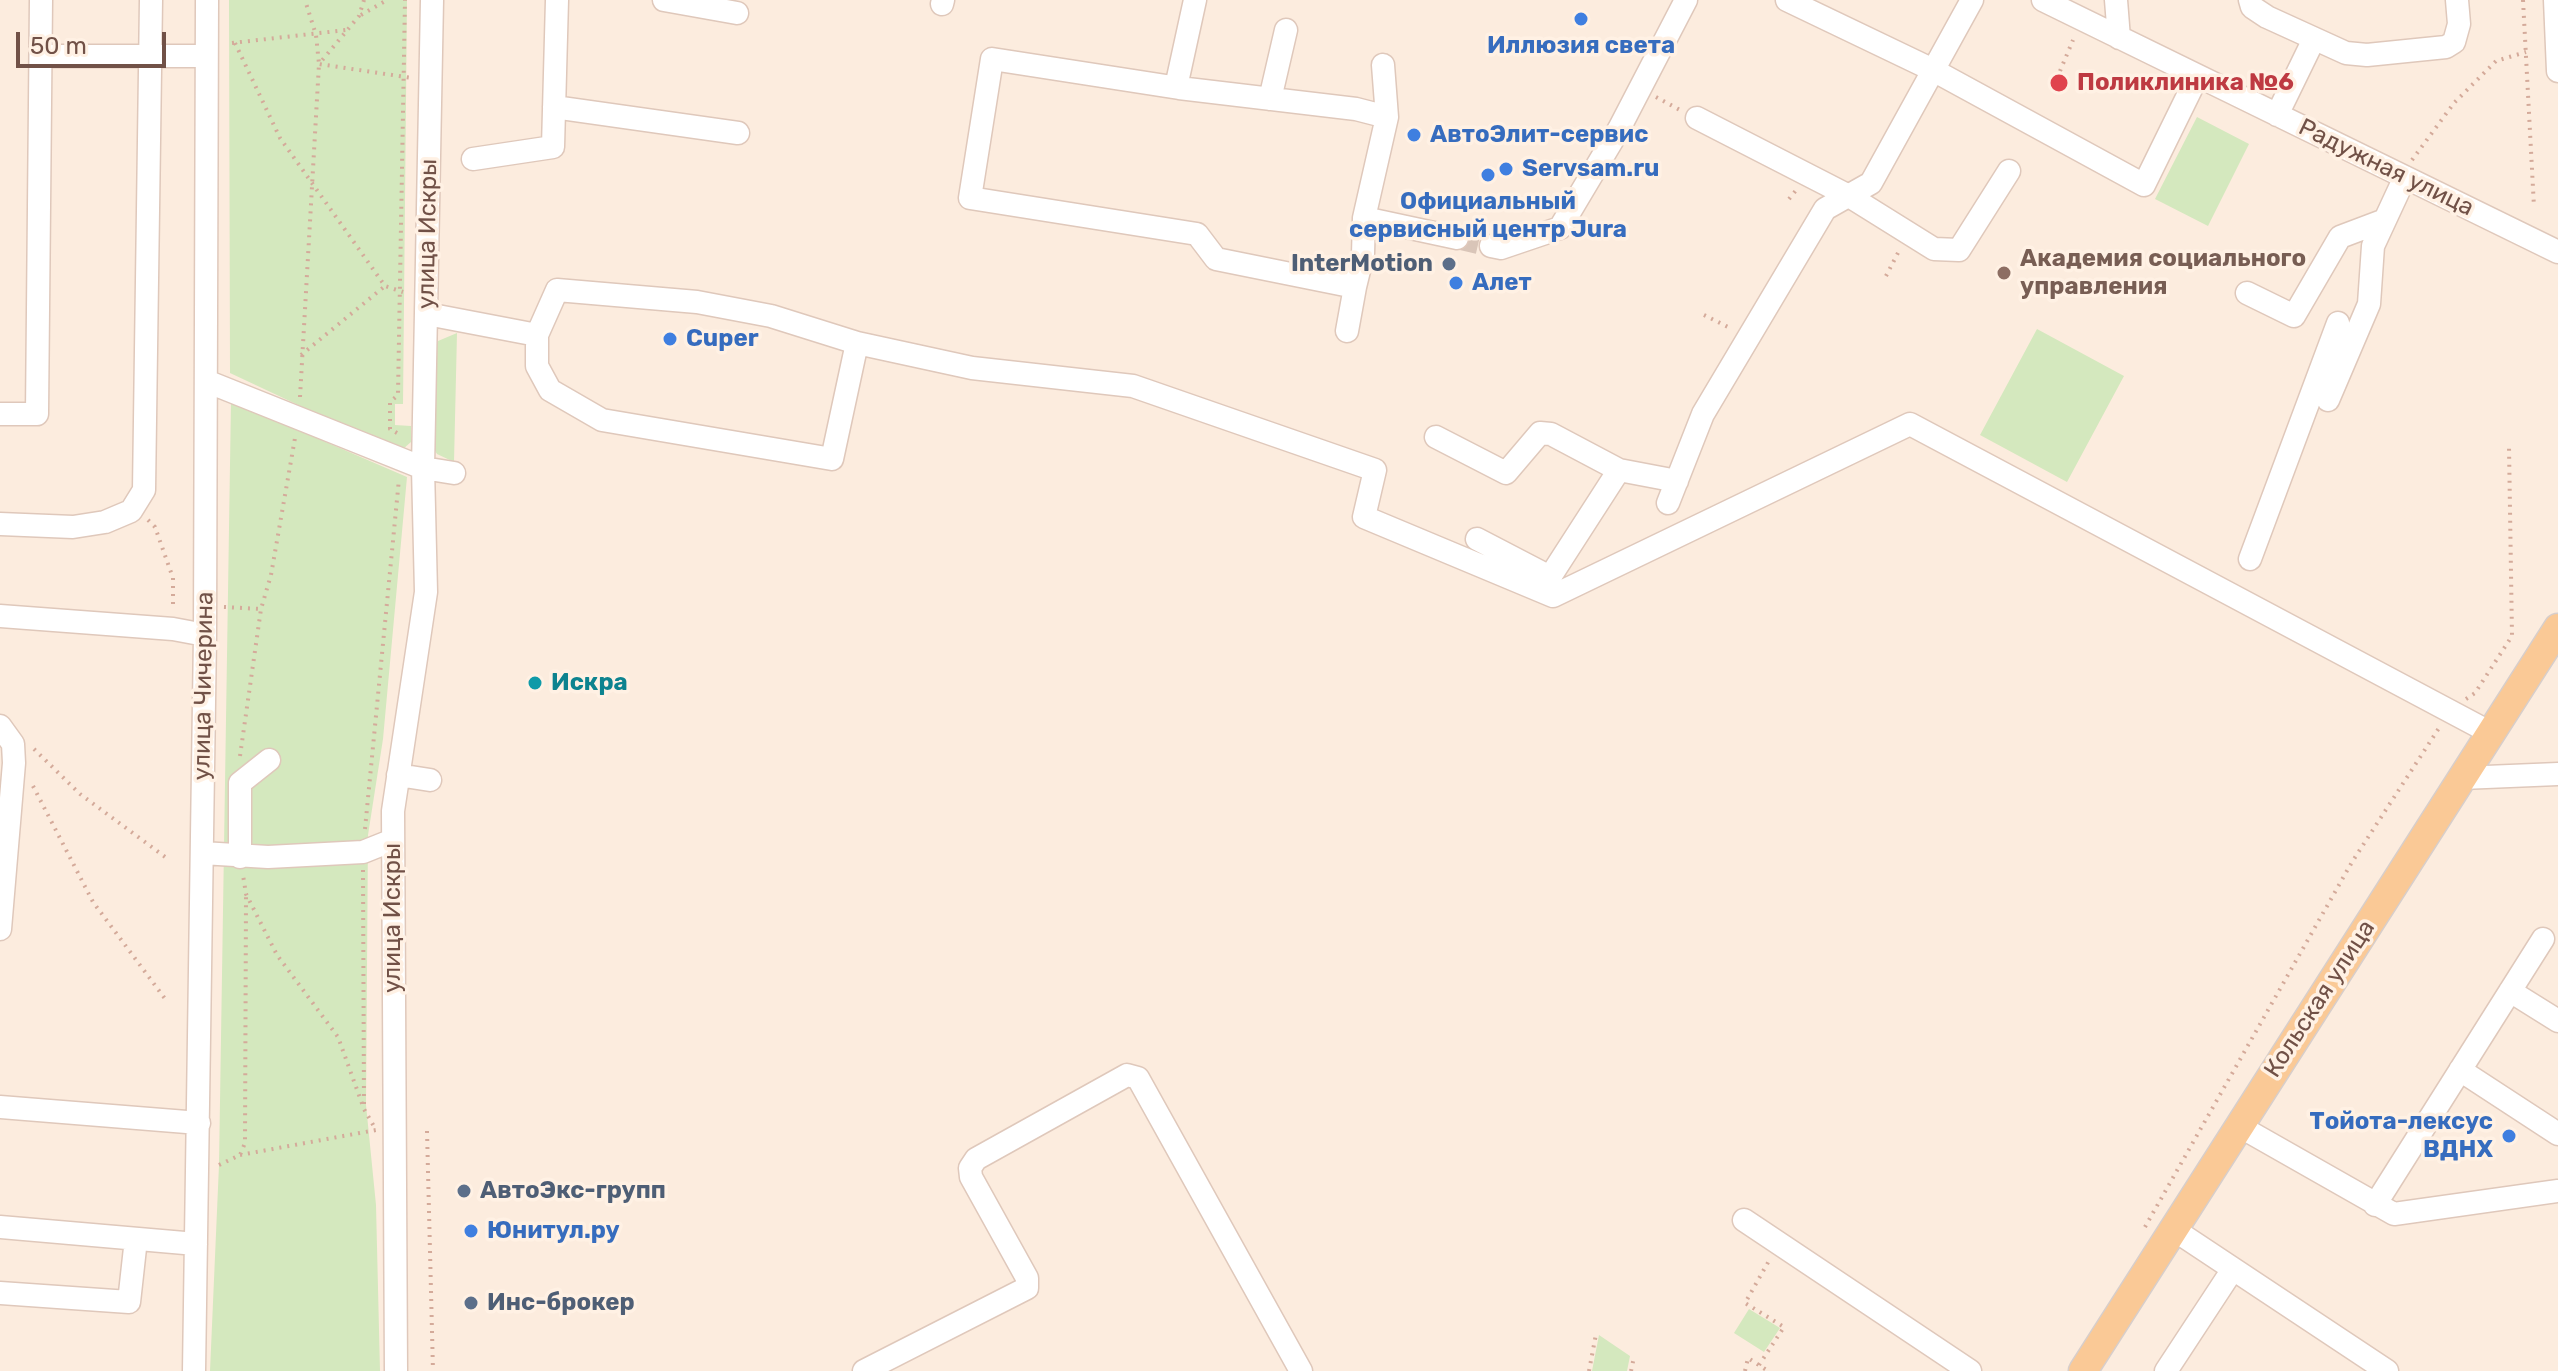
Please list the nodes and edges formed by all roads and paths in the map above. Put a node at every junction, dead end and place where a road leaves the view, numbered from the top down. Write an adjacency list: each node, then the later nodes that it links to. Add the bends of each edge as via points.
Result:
1 (41, 0): 33 (street)
2 (151, 0): 35 (street)
3 (207, 0): 34 (street, улица Чичерина)
4 (305, 0): 26 (path)
5 (364, 0): 23 (path)
6 (387, 0): 23 (path)
7 (405, 0): 41 (path)
8 (432, 0): 43 (street, улица Искры)
9 (557, 0): 47 (street)
10 (664, 0): 21 (street)
11 (1195, 0): 44 (street)
12 (1686, 0): 45 (street)
13 (1787, 0): 38 (street)
14 (1972, 0): 38 (street)
15 (2043, 0): 27 (street, Радужная улица)
16 (2116, 0): 27 (street)
17 (2250, 0): 28 (street, via 2267,17)
18 (2457, 0): 28 (street, via 2459,24 2454,42 2446,47 2357,54)
19 (2523, 0): 32 (path)
20 (2555, 0): 40 (street)
21 (696, 3): 22 (street)
22 (737, 13)
23 (359, 16): 24 (path)
24 (348, 30): 26 (path); 36 (path)
25 (1286, 30): 46 (street)
26 (316, 35): 31 (path); 36 (path)
27 (2119, 38): 42 (street, Радужная улица)
28 (2314, 39): 48 (street)
29 (2073, 40): 39 (path)
30 (226, 42): 31 (path)
31 (235, 43): 55 (path, via 280,138)
32 (2526, 52): 53 (path, via 2496,61 2454,103); 57 (path)
33 (41, 56): 35 (street); 80 (street, via 37,414)
34 (206, 56): 35 (street); 77 (street, улица Чичерина)
35 (151, 57): 90 (street, via 144,490)
36 (319, 64): 41 (path); 55 (path)
37 (1383, 65): 49 (street)
38 (1933, 70): 42 (street, via 2144,185); 56 (street, via 1871,183)
39 (2060, 71)
40 (2558, 71)
41 (404, 77): 43 (path); 67 (path)
42 (2197, 77): 48 (street, Радужная улица)
43 (431, 81): 69 (street, улица Искры)
44 (1176, 87): 46 (street); 66 (street, via 992,59 970,198 1197,234 1216,259)
45 (1640, 89): 50 (path); 62 (street, via 1560,228 1501,248)
46 (1270, 99): 49 (street)
47 (554, 107): 51 (street); 52 (street, via 553,147)
48 (2277, 115): 53 (street, Радужная улица)
49 (1387, 117): 58 (street)
50 (1697, 118): 56 (street)
51 (738, 133)
52 (473, 159)
53 (2408, 170): 59 (street); 63 (street, Радужная улица)
54 (2009, 171): 60 (street, via 1959,250 1934,249)
55 (312, 183): 65 (path); 76 (path)
56 (1849, 196): 60 (street); 74 (street, via 1825,209)
57 (2534, 207)
58 (1364, 218): 61 (street); 66 (street)
59 (2385, 220): 68 (street, via 2340,237 2294,316); 78 (street, via 2373,246 2369,304)
60 (1908, 233): 64 (path)
61 (1457, 238)
62 (1491, 246)
63 (2558, 252)
64 (1886, 276)
65 (385, 286): 67 (path); 76 (path)
66 (1355, 287): 72 (street)
67 (402, 291): 69 (path); 84 (path, via 398,395 390,402 390,429 401,436)
68 (2247, 293)
69 (427, 305): 73 (street); 85 (street, улица Искры)
70 (1704, 315): 74 (path)
71 (2338, 323): 93 (street)
72 (1347, 331)
73 (537, 335): 75 (street, via 557,290 697,302 771,316); 75 (street, via 537,366 550,390 602,420 832,459)
74 (1749, 338): 88 (street, via 1703,414)
75 (857, 343): 100 (street, via 972,368 1133,386 1375,470 1364,517 1553,596 1910,424)
76 (301, 355): 79 (path)
77 (206, 381): 84 (street); 99 (street, улица Чичерина)
78 (2328, 400)
79 (299, 407)
80 (0, 414)
81 (297, 428): 96 (path)
82 (1436, 437): 86 (street, via 1506,473 1540,433 1551,434)
83 (2509, 447): 100 (path, via 2512,636 2475,693)
84 (400, 462): 85 (street); 111 (path)
85 (423, 468): 87 (street); 106 (street, улица Искры, via 426,592)
86 (1619, 470): 88 (street); 92 (street, via 1550,577)
87 (454, 473)
88 (1677, 481): 89 (street)
89 (1668, 503)
90 (134, 507): 91 (street, via 105,522 73,527); 94 (path, via 155,527 173,578)
91 (0, 524)
92 (1477, 539)
93 (2250, 559)
94 (173, 604)
95 (224, 607): 96 (path)
96 (261, 609): 109 (path, via 240,747)
97 (0, 616): 99 (street)
98 (2558, 628): 102 (main road, Кольская улица)
99 (205, 635): 112 (street, улица Чичерина)
100 (2450, 711): 102 (street); 134 (path, via 2352,862)
101 (1, 727): 104 (street, via 13,744); 114 (path, via 22,738 80,794)
102 (2491, 733): 107 (main road, Кольская улица)
103 (269, 760): 109 (street)
104 (14, 763): 116 (street); 119 (path, via 29,776 93,902)
105 (2558, 774): 107 (street)
106 (398, 775): 108 (street); 110 (street, улица Искры)
107 (2462, 778): 125 (main road, Кольская улица)
108 (430, 780)
109 (240, 783): 113 (street)
110 (393, 840): 111 (street); 145 (street, улица Искры)
111 (363, 852): 113 (street); 123 (path)
112 (202, 853): 113 (street); 124 (street, улица Чичерина)
113 (240, 857): 115 (path)
114 (168, 859)
115 (246, 894): 123 (path, via 277,955 338,1037); 128 (path, via 245,1143)
116 (0, 929)
117 (2543, 939): 118 (street)
118 (2510, 991): 120 (street); 121 (street)
119 (166, 1000)
120 (2558, 1021)
121 (2460, 1070): 127 (street); 131 (street)
122 (0, 1107): 124 (street)
123 (364, 1109): 128 (path, via 376,1130)
124 (199, 1123): 137 (street, улица Чичерина)
125 (2239, 1126): 131 (street); 135 (main road, Кольская улица)
126 (427, 1131): 146 (path)
127 (2558, 1134)
128 (240, 1155): 129 (path)
129 (214, 1170)
130 (2558, 1191): 131 (street, via 2394,1214)
131 (2375, 1205)
132 (1744, 1220): 153 (street)
133 (0, 1227): 136 (street)
134 (2144, 1227)
135 (2173, 1229): 139 (street); 154 (main road, Кольская улица)
136 (136, 1239): 137 (street); 140 (street, via 129,1302)
137 (196, 1244): 144 (street, улица Чичерина)
138 (1772, 1255): 143 (path, via 1745,1303 1784,1327)
139 (2233, 1269): 155 (street); 156 (street)
140 (0, 1293)
141 (1596, 1334): 149 (path)
142 (1634, 1357): 150 (path)
143 (1759, 1365): 151 (path, via 1748,1358); 152 (path)
144 (194, 1371)
145 (396, 1371)
146 (433, 1371)
147 (864, 1371): 148 (street, via 1027,1288 1027,1278 970,1168 976,1159 1127,1075 1138,1078)
148 (1301, 1371)
149 (1589, 1371)
150 (1631, 1371)
151 (1745, 1371)
152 (1768, 1371)
153 (1970, 1371)
154 (2083, 1371)
155 (2166, 1371)
156 (2387, 1371)

